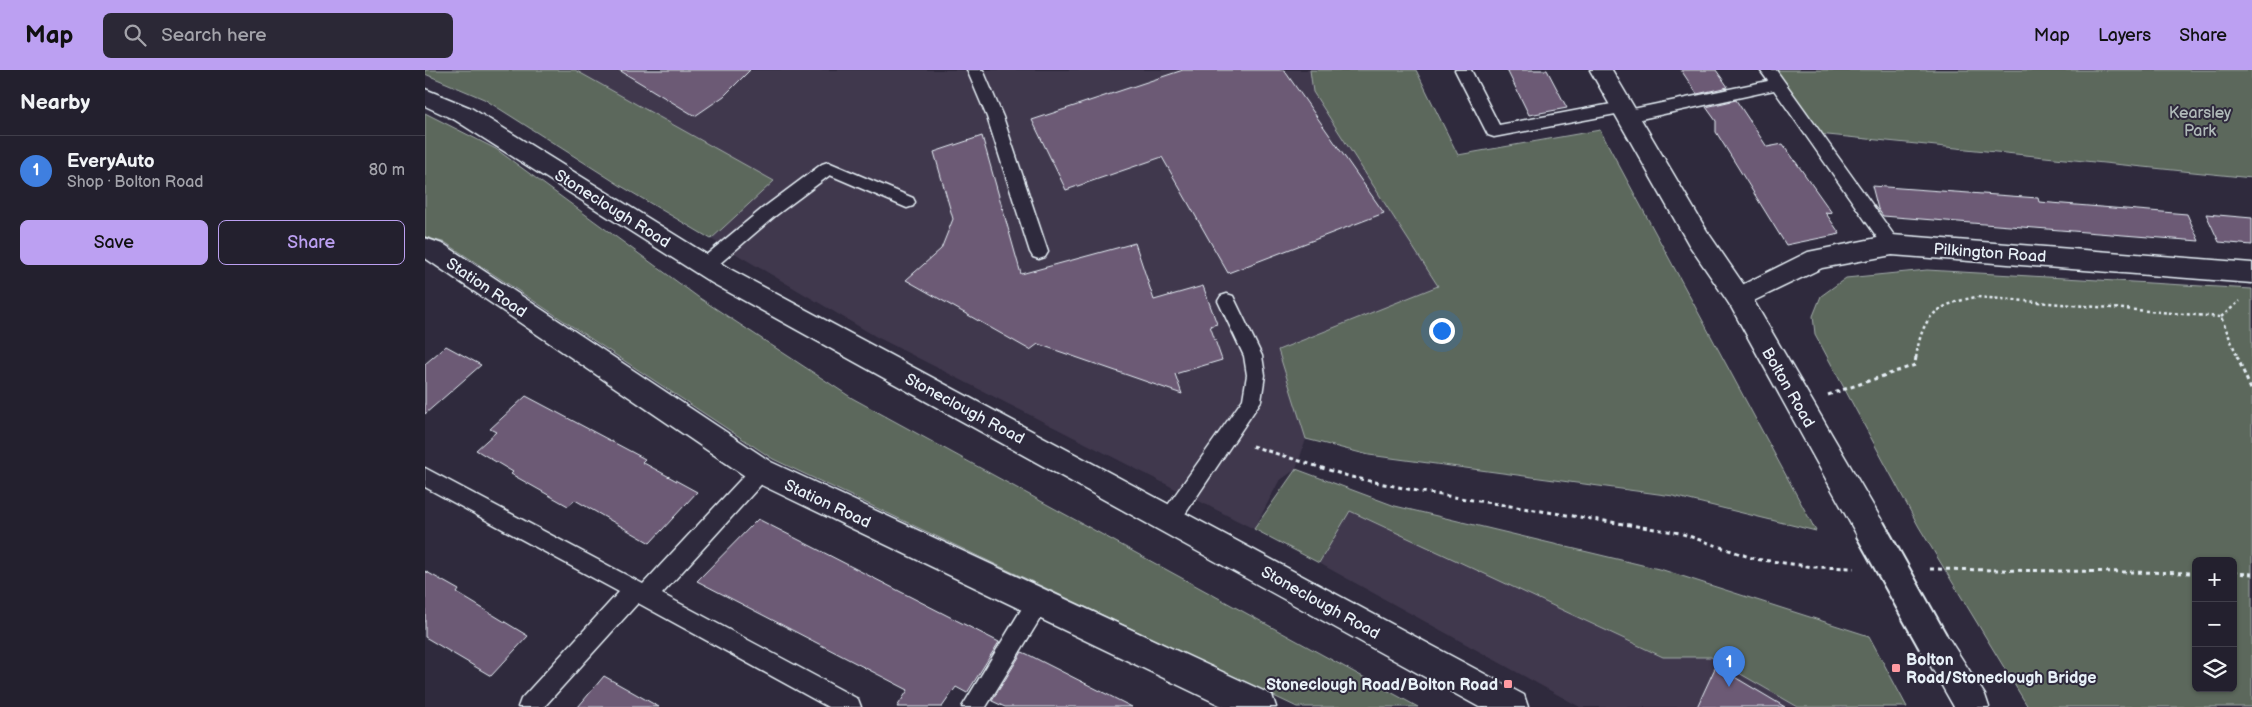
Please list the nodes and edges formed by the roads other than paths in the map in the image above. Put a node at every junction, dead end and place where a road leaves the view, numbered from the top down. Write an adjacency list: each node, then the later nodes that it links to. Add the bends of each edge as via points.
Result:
1 (975, 70): 11 (lane, via 995,117)
2 (1463, 70): 7 (lane, via 1494,131)
3 (1601, 70): 7 (main road, Bolton Road)
4 (1768, 70): 5 (lane)
5 (1777, 84): 7 (lane); 9 (lane)
6 (425, 97): 12 (main road, Stoneclough Road, via 463,114)
7 (1625, 112): 14 (main road, Bolton Road, via 1698,238)
8 (907, 202): 12 (lane, via 828,168)
9 (1892, 245): 13 (main road, Pilkington Road); 14 (main road, Pilkington Road, via 1817,259)
10 (425, 248): 16 (main road, Station Road, via 436,252)
11 (1039, 252)
12 (705, 266): 18 (main road, Stoneclough Road)
13 (2249, 284)
14 (1739, 298): 26 (main road, Bolton Road, bridge)
15 (1227, 301): 18 (lane, via 1253,356 1256,375 1252,401)
16 (761, 471): 19 (lane); 20 (main road, Station Road)
17 (425, 477): 19 (lane)
18 (1170, 519): 25 (main road, Stoneclough Road)
19 (640, 593): 21 (lane); 22 (lane)
20 (1038, 602): 23 (lane); 24 (main road, Station Road)
21 (529, 707)
22 (849, 707)
23 (973, 707)
24 (1261, 707)
25 (1512, 707)
26 (1973, 707)

